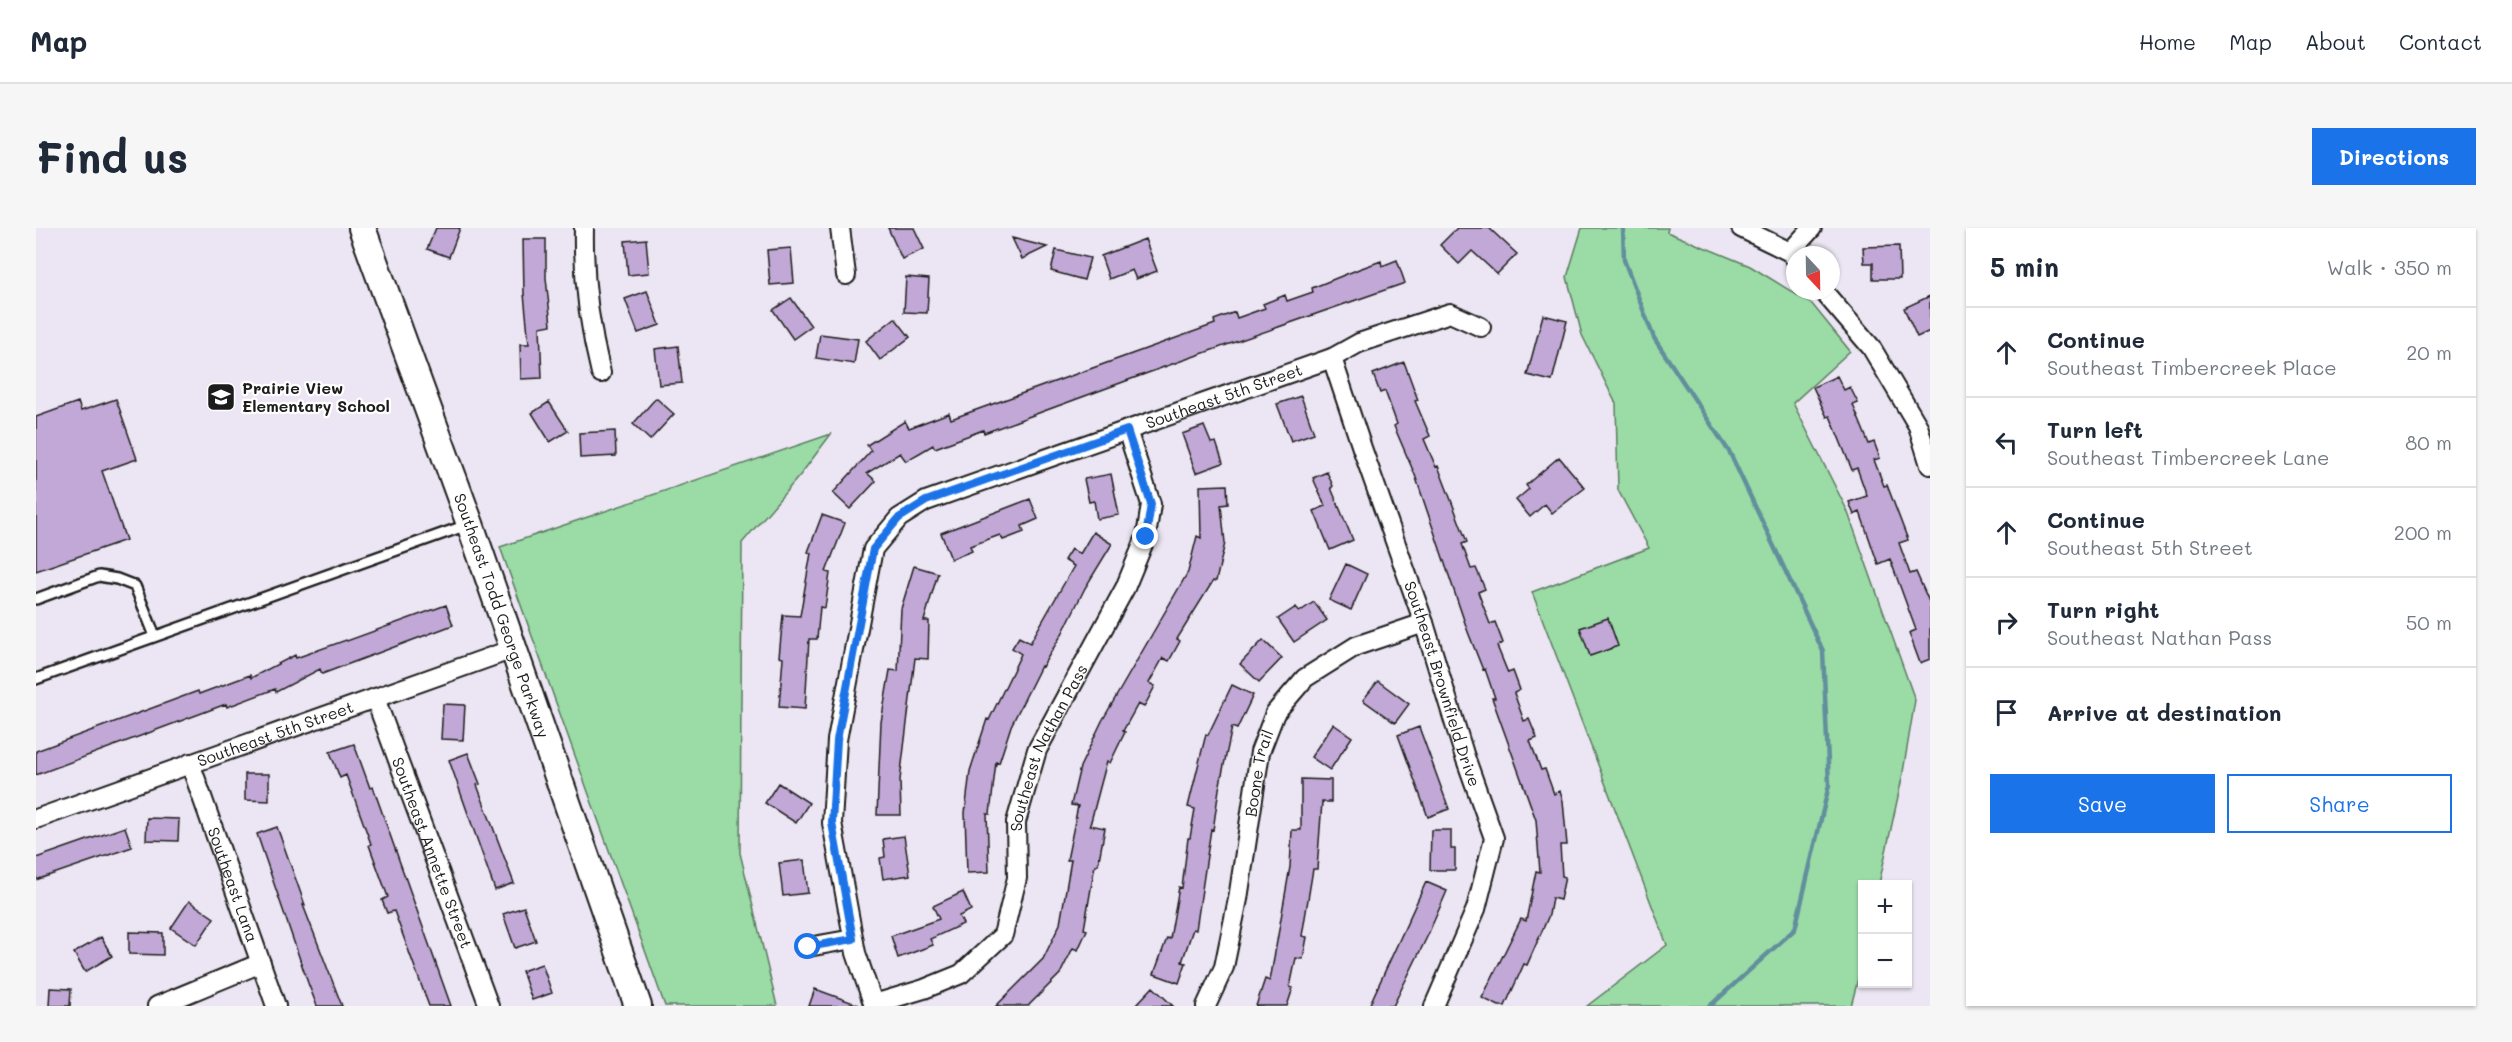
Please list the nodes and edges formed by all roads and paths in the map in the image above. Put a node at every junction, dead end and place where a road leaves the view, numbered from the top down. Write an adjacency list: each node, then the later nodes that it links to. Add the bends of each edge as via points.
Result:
1 (362, 228): 15 (main road, Southeast Todd George Parkway)
2 (584, 228): 12 (street, via 583,261)
3 (840, 228): 8 (street)
4 (1741, 228): 7 (street)
5 (1812, 228): 6 (street)
6 (1799, 246)
7 (1786, 252)
8 (846, 276)
9 (1831, 300): 14 (street, via 1871,347 1918,426)
10 (1481, 327): 11 (street, Southeast 5th Street, via 1450,313 1359,343)
11 (1332, 358): 13 (street, Southeast 5th Street); 17 (street, Southeast Brownfield Drive)
12 (601, 373)
13 (1127, 430): 24 (street, Southeast 5th Street, via 926,501 899,518 873,549 837,740 832,823); 27 (street, Southeast Nathan Pass, via 1151,504 1146,537 1125,588 1037,750 1016,822 1017,878 1003,935 961,974)
14 (1930, 465)
15 (470, 524): 18 (lane); 19 (main road, Southeast Todd George Parkway)
16 (36, 599): 18 (lane, via 99,576 117,579 135,586)
17 (1424, 623): 32 (street, Boone Trail, via 1356,646 1305,678 1275,713 1260,752 1224,967); 33 (street, Southeast Brownfield Drive, via 1494,838 1476,909)
18 (155, 636): 20 (lane)
19 (513, 649): 21 (street, Southeast 5th Street); 31 (main road, Southeast Todd George Parkway)
20 (36, 679)
21 (375, 698): 22 (street, Southeast 5th Street); 30 (street, Southeast Annette Street)
22 (190, 763): 23 (street, Southeast 5th Street); 26 (street, Southeast Lana)
23 (36, 819)
24 (853, 939): 25 (street); 27 (street, Southeast 5th Street)
25 (808, 947)
26 (261, 963): 28 (street); 29 (street, Southeast Lana)
27 (874, 1005)
28 (157, 1006)
29 (276, 1006)
30 (489, 1006)
31 (638, 1006)
32 (1206, 1006)
33 (1434, 1006)

